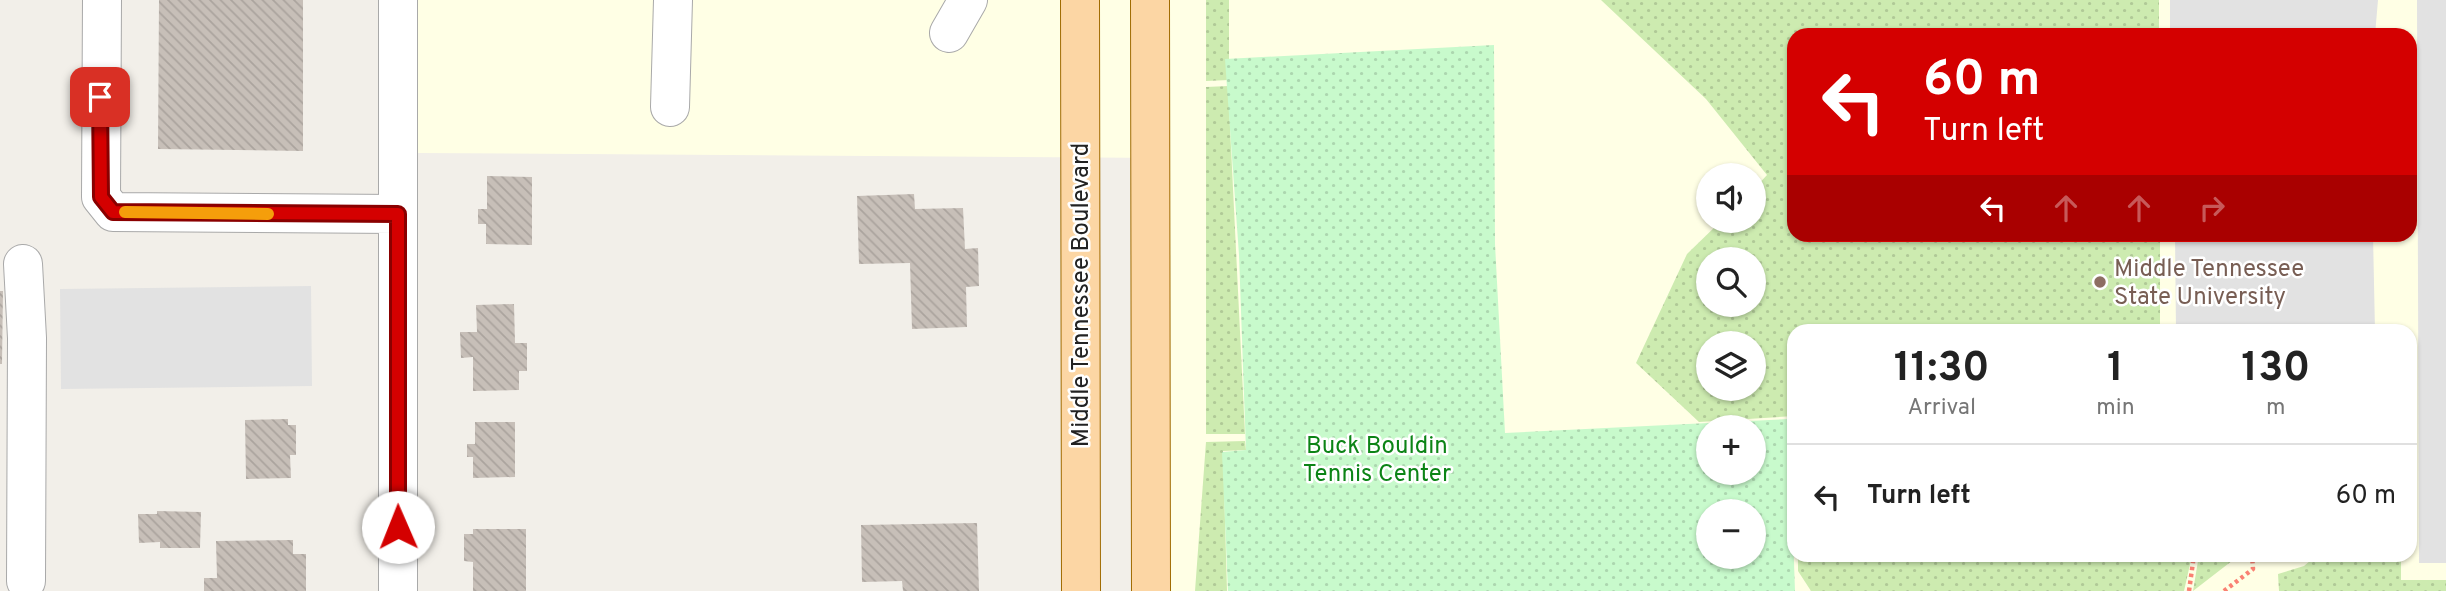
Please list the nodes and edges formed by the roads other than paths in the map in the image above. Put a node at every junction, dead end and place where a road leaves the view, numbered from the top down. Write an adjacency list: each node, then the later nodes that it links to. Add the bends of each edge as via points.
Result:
1 (102, 0): 9 (street, via 101,197 113,212)
2 (398, 0): 9 (street)
3 (673, 0): 8 (street)
4 (968, 0): 7 (street)
5 (1080, 0): 13 (main road, Middle Tennessee Boulevard)
6 (1150, 0): 14 (main road)
7 (949, 33)
8 (670, 107)
9 (398, 214): 12 (street)
10 (23, 264): 11 (street)
11 (26, 581)
12 (398, 591)
13 (1081, 591)
14 (1151, 591)

